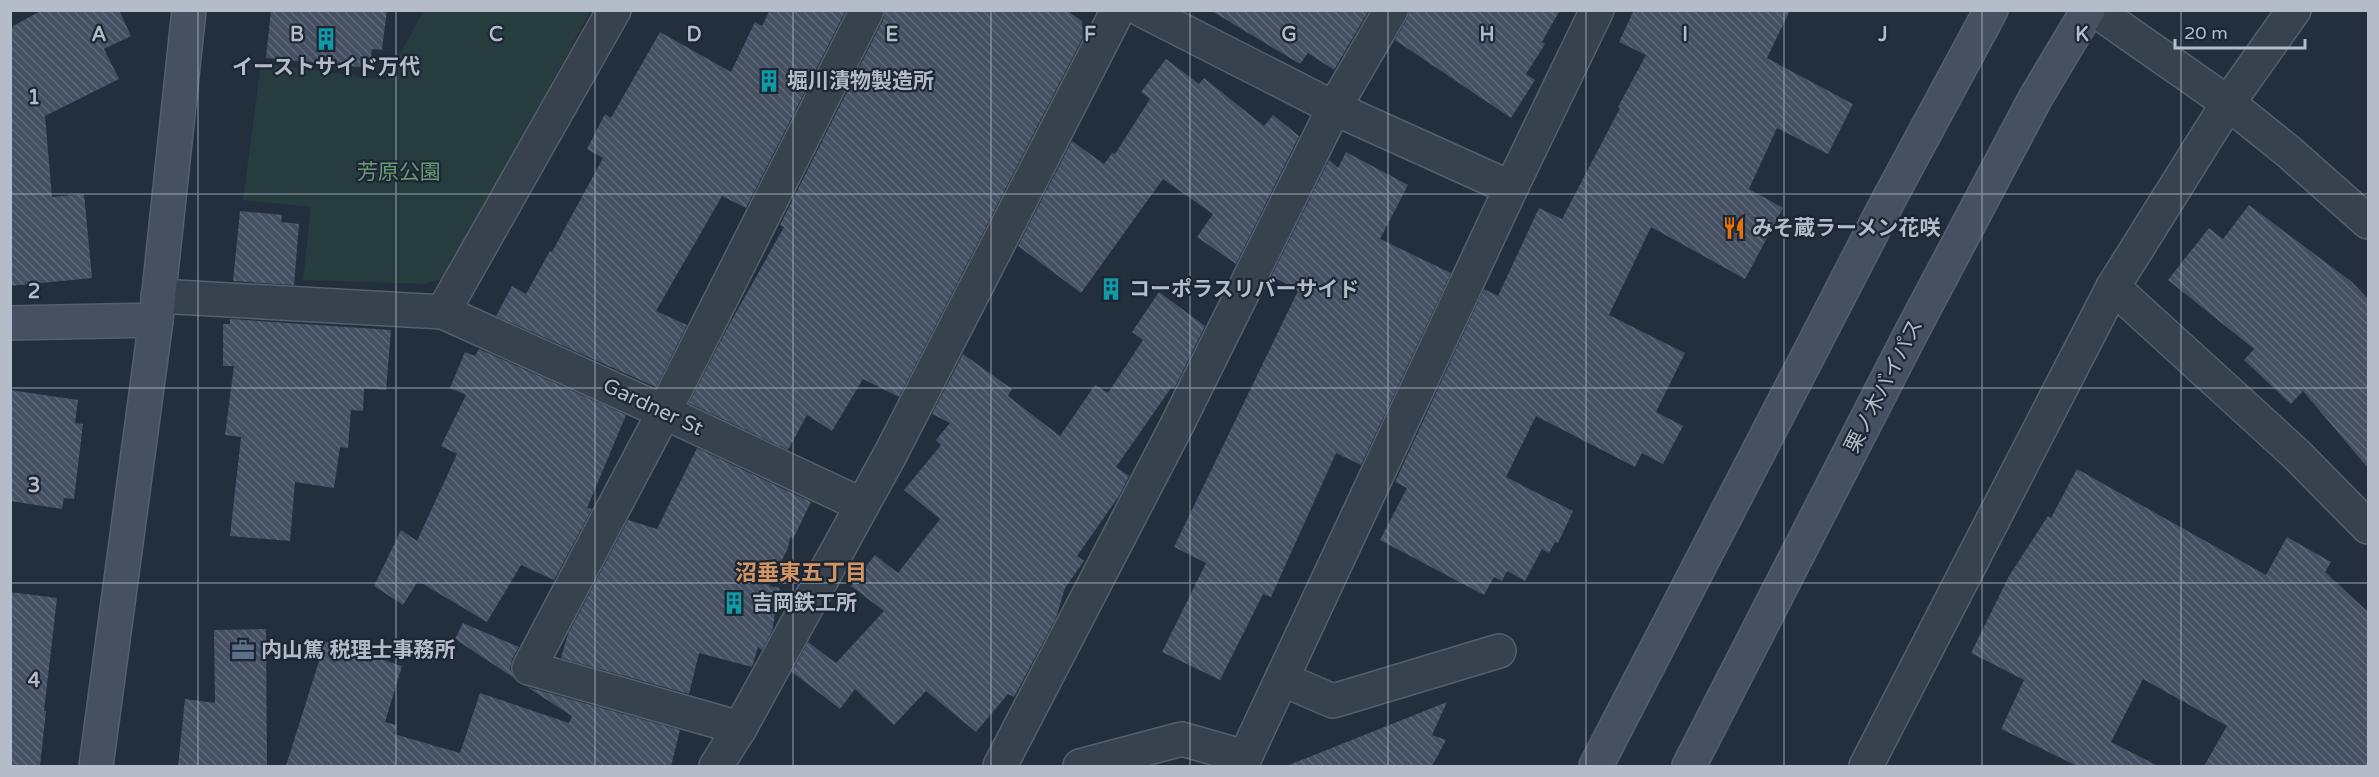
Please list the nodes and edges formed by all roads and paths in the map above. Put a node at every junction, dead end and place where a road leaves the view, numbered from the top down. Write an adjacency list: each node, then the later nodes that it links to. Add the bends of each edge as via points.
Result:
1 (189, 10): 17 (main road)
2 (614, 10): 18 (street)
3 (867, 10): 20 (street)
4 (1118, 10): 21 (street)
5 (1142, 10): 13 (street)
6 (1391, 10): 13 (street)
7 (1597, 10): 14 (street)
8 (1991, 10): 31 (main road)
9 (2088, 10): 32 (main road, 栗ノ木バイパス, via 2036,97 1909,337)
10 (2095, 10): 12 (street)
11 (2295, 10): 12 (street)
12 (2228, 103): 15 (street); 16 (street)
13 (1334, 108): 14 (street); 29 (street, via 1178,423)
14 (1511, 188): 24 (street)
15 (2368, 222)
16 (2113, 287): 22 (street, via 2296,454); 33 (street)
17 (157, 308): 18 (street); 19 (main road); 27 (main road)
18 (443, 312): 20 (street, Gardner St)
19 (10, 323)
20 (664, 412): 21 (street, Gardner St); 25 (street, via 529,668)
21 (862, 505): 25 (street)
22 (2368, 527)
23 (1499, 651): 24 (street, via 1333,701)
24 (1282, 680): 26 (street)
25 (740, 728): 28 (street)
26 (1243, 762): 30 (street, via 1182,739)
27 (96, 766)
28 (716, 766)
29 (1000, 766)
30 (1080, 766)
31 (1596, 766)
32 (1689, 766)
33 (1866, 766)

